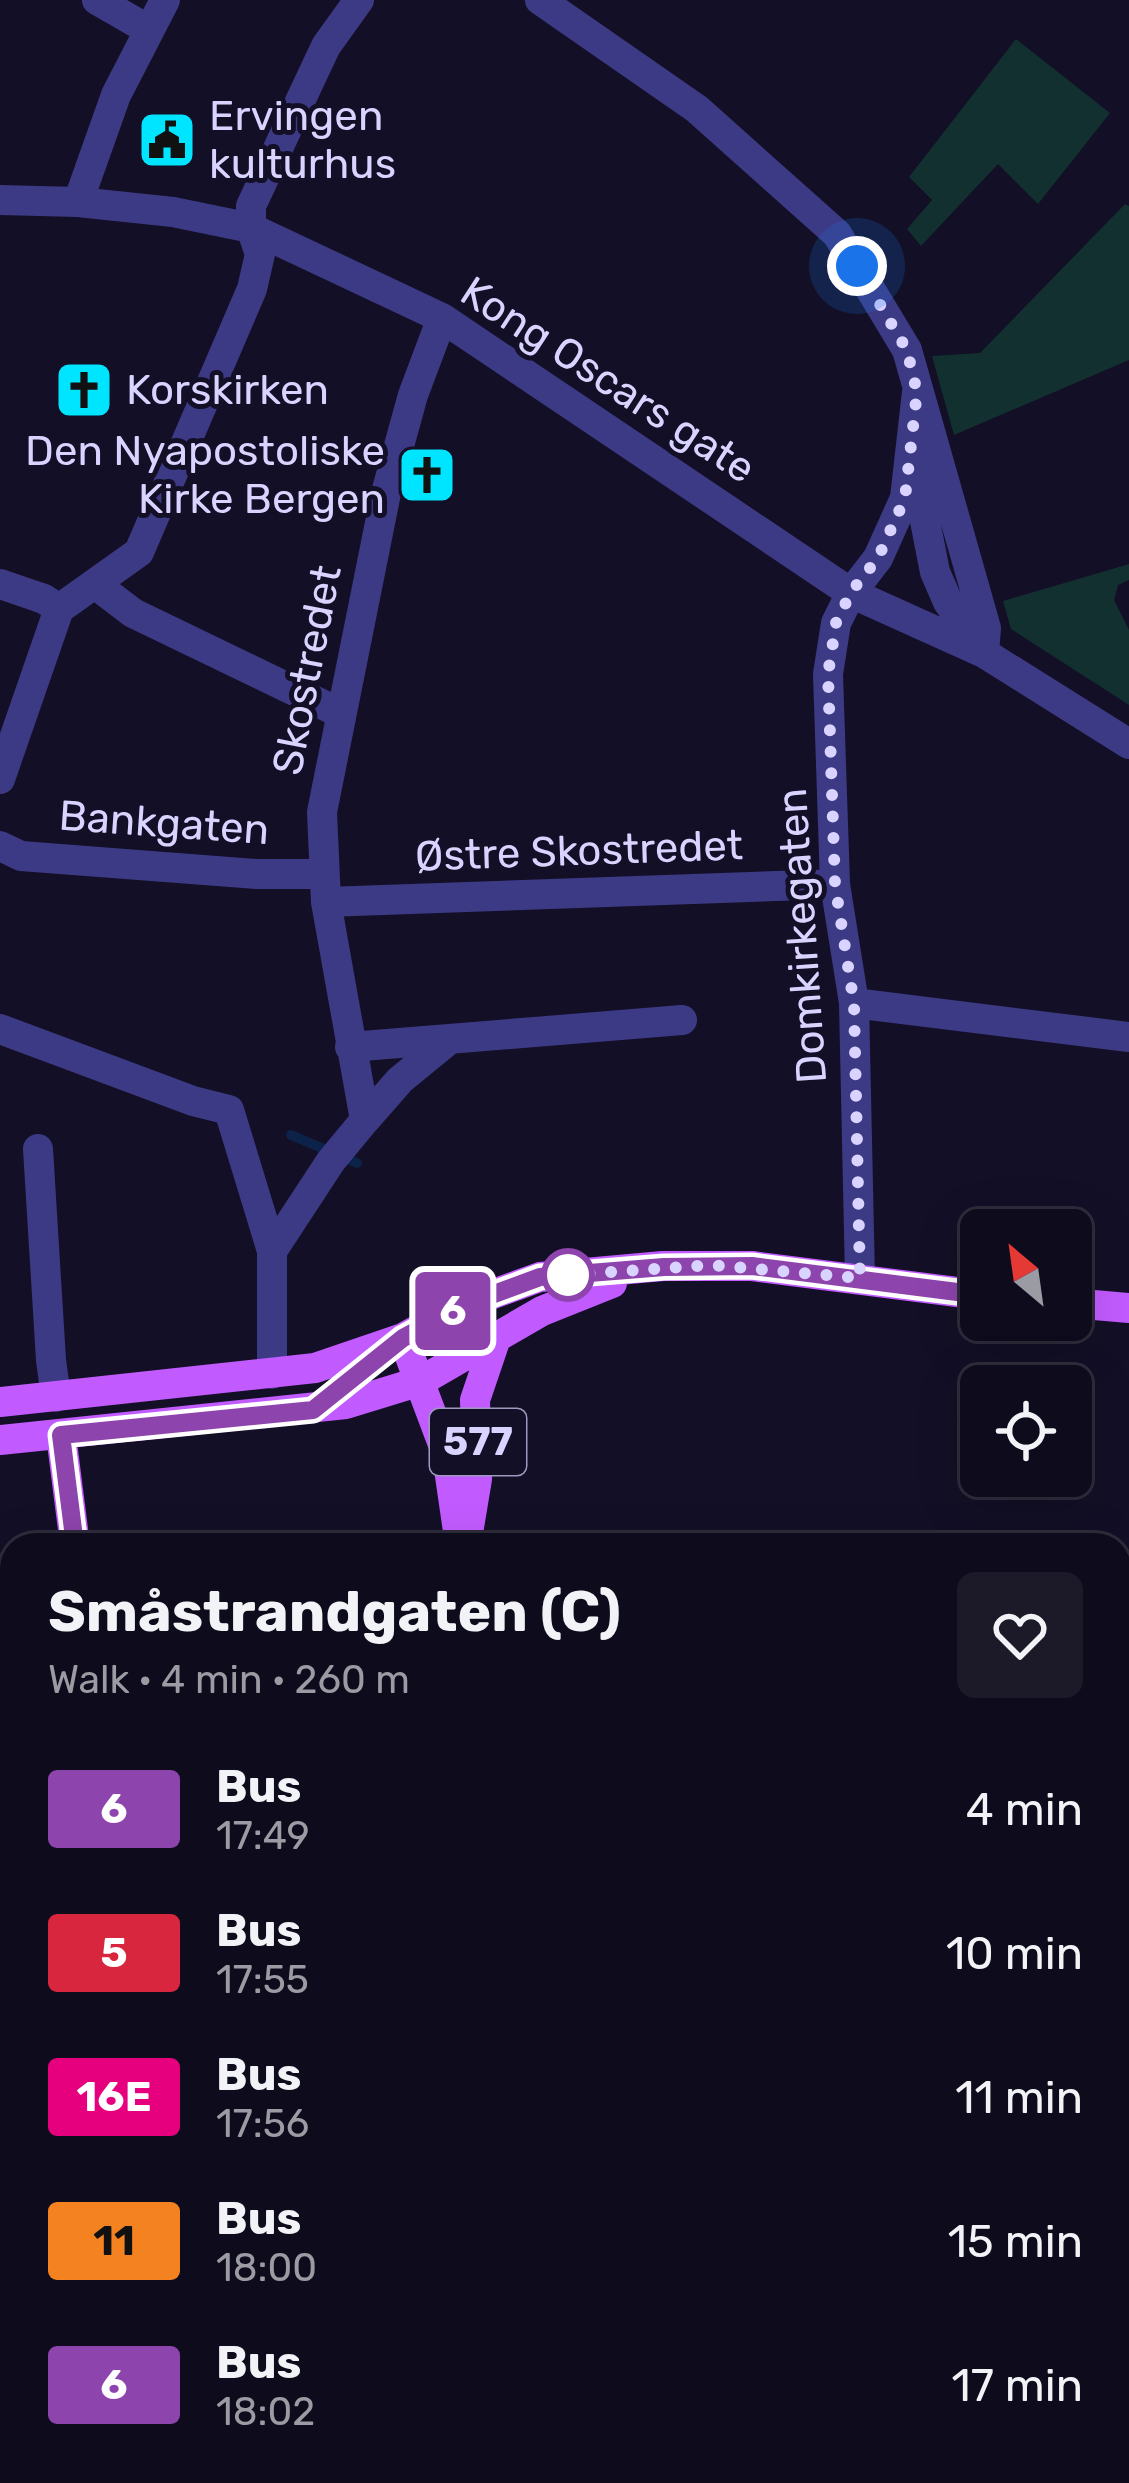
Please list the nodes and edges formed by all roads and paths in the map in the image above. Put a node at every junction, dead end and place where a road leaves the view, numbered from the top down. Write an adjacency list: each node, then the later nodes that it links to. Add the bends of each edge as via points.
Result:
1 (97, 0): 5 (street)
2 (165, 0): 5 (street)
3 (358, 0): 8 (street, via 283,133 251,206)
4 (540, 0): 10 (street, via 697,109 837,234 907,350)
5 (149, 30): 7 (street)
6 (0, 200): 7 (street, Kong Oscars gate)
7 (78, 202): 8 (street, Kong Oscars gate)
8 (251, 228): 9 (street, Kong Oscars gate); 13 (street, via 260,254 252,289 140,552)
9 (442, 318): 14 (street, Kong Oscars gate); 17 (street, Skostredet, via 386,493)
10 (917, 392): 11 (street); 16 (street, via 986,628)
11 (912, 446): 14 (street, Domkirkegaten, via 894,525); 16 (street, via 935,572)
12 (0, 584): 15 (street)
13 (95, 584): 15 (street); 17 (street, via 133,613)
14 (851, 592): 16 (street, Kong Oscars gate); 21 (street, Domkirkegaten, via 836,623 828,674)
15 (59, 609): 19 (street)
16 (985, 653): 18 (street, Kong Oscars gate)
17 (340, 713): 22 (street, Skostredet, via 322,812)
18 (1129, 744)
19 (0, 779)
20 (0, 847): 22 (street, Bankgaten, via 22,856 257,874)
21 (835, 884): 22 (street, Østre Skostredet); 23 (street, Domkirkegaten)
22 (324, 888): 28 (street, Skostredet)
23 (854, 1004): 26 (street, via 1050,1041); 33 (street, Domkirkegaten)
24 (682, 1020): 28 (street)
25 (0, 1029): 31 (street, via 229,1110)
26 (1129, 1037)
27 (444, 1044): 29 (street)
28 (350, 1047): 29 (street, Skostredet)
29 (364, 1120): 31 (street)
30 (38, 1149): 41 (street)
31 (272, 1251): 39 (street)
32 (664, 1267): 33 (main road); 37 (main road, via 540,1277); 38 (main road, via 573,1296)
33 (860, 1278): 34 (main road)
34 (960, 1292)
35 (1092, 1305): 36 (main road)
36 (1129, 1308)
37 (403, 1338): 39 (main road); 40 (main road, 577); 43 (main road)
38 (495, 1341): 40 (main road); 48 (main road, 577, via 476,1400 477,1478)
39 (272, 1374): 41 (main road)
40 (421, 1381): 43 (main road, 577); 47 (main road, 577, via 447,1455)
41 (56, 1397): 42 (main road)
42 (0, 1402)
43 (313, 1410): 44 (main road, 577)
44 (61, 1435): 45 (main road, 577); 46 (main road)
45 (0, 1440)
46 (73, 1533)
47 (461, 1533)
48 (466, 1533)

